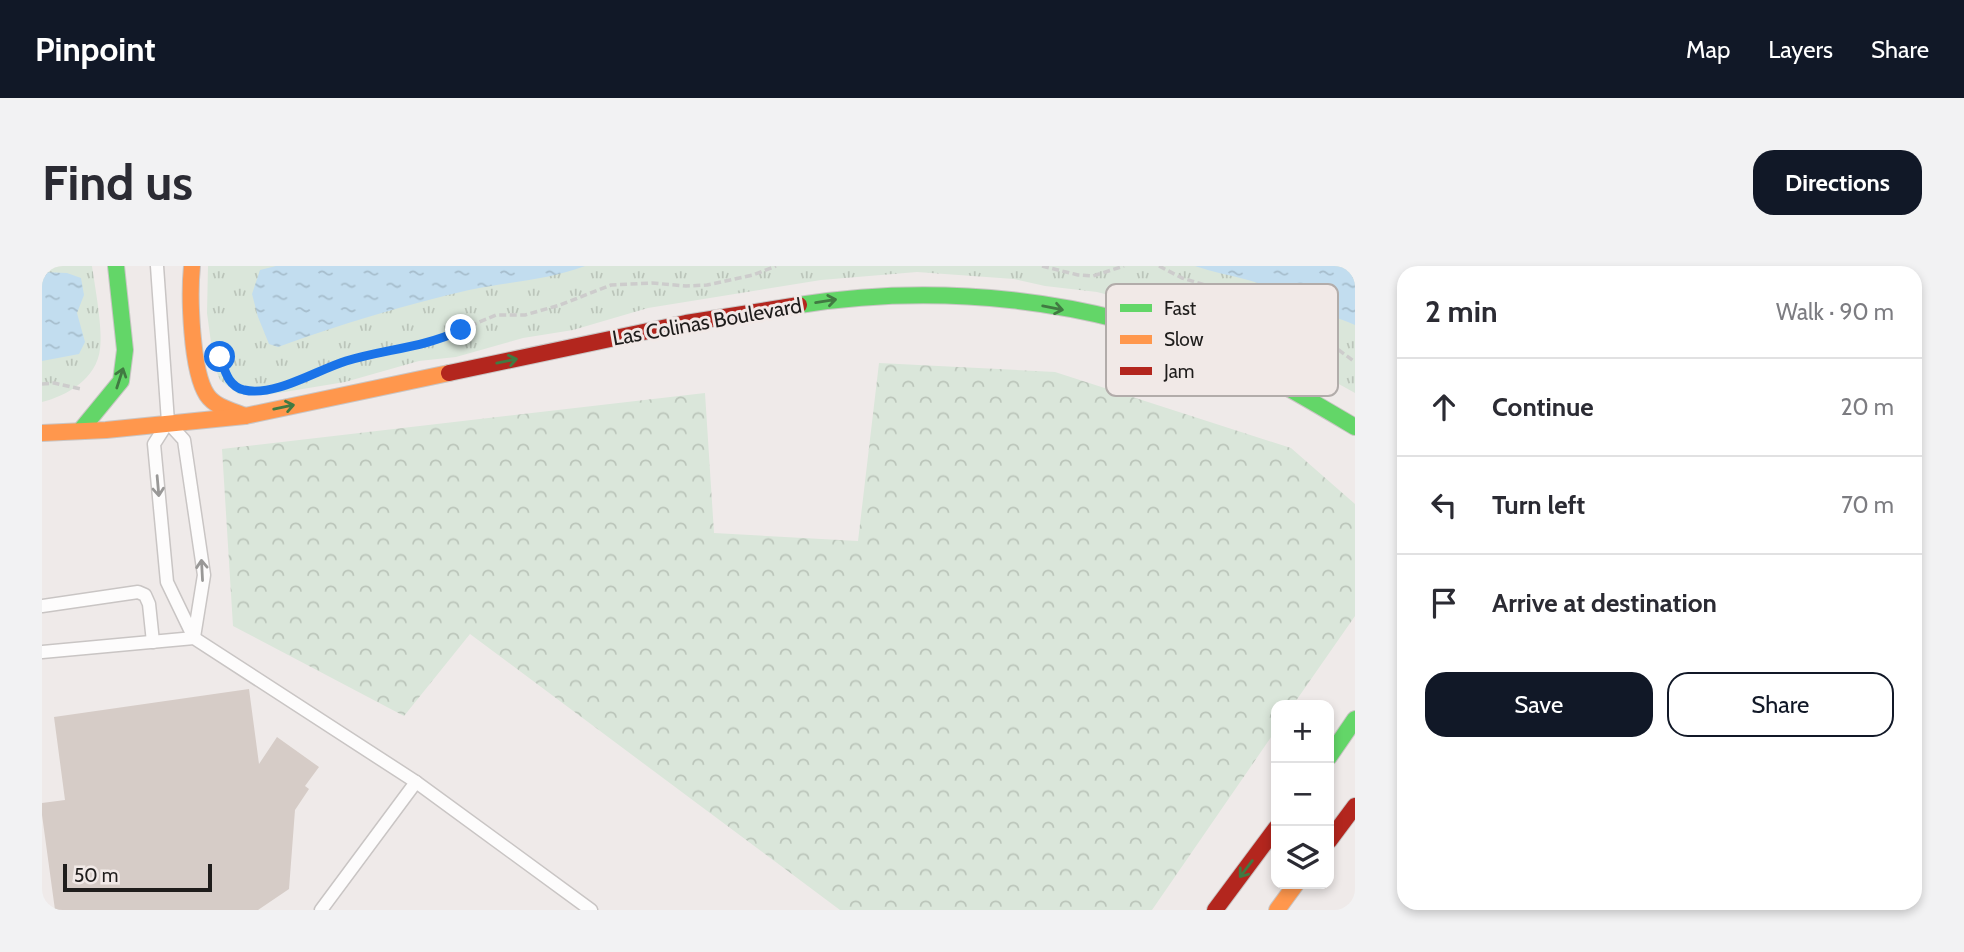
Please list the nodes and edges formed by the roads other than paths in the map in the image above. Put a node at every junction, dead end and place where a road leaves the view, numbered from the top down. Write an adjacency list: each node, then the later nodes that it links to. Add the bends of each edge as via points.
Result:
1 (116, 266): 9 (main road, one-way to 1, via 121,381 125,351)
2 (157, 266): 7 (lane)
3 (192, 266): 6 (main road, via 200,376 208,396)
4 (1106, 318): 6 (main road, Las Colinas Boulevard, one-way to 4, via 686,323 844,298 966,296)
5 (1302, 396): 8 (main road, Las Colinas Boulevard, one-way to 8)
6 (245, 416): 7 (main road, Las Colinas Boulevard)
7 (168, 422): 9 (main road, Las Colinas Boulevard); 12 (lane, one-way to 7, via 204,575 184,440); 12 (lane, one-way to 12, via 154,444 167,582)
8 (1355, 427)
9 (80, 431): 10 (main road, Las Colinas Boulevard)
10 (42, 433)
11 (42, 606): 13 (lane, via 138,592 149,604)
12 (194, 638): 13 (lane); 17 (lane)
13 (153, 642): 14 (lane)
14 (42, 652)
15 (1355, 719): 16 (main road)
16 (1334, 750)
17 (416, 782): 22 (lane); 23 (lane)
18 (1355, 806): 19 (main road)
19 (1334, 834)
20 (1271, 835): 24 (main road, one-way to 24)
21 (1292, 889): 25 (main road)
22 (321, 910)
23 (591, 910)
24 (1215, 910)
25 (1276, 910)

